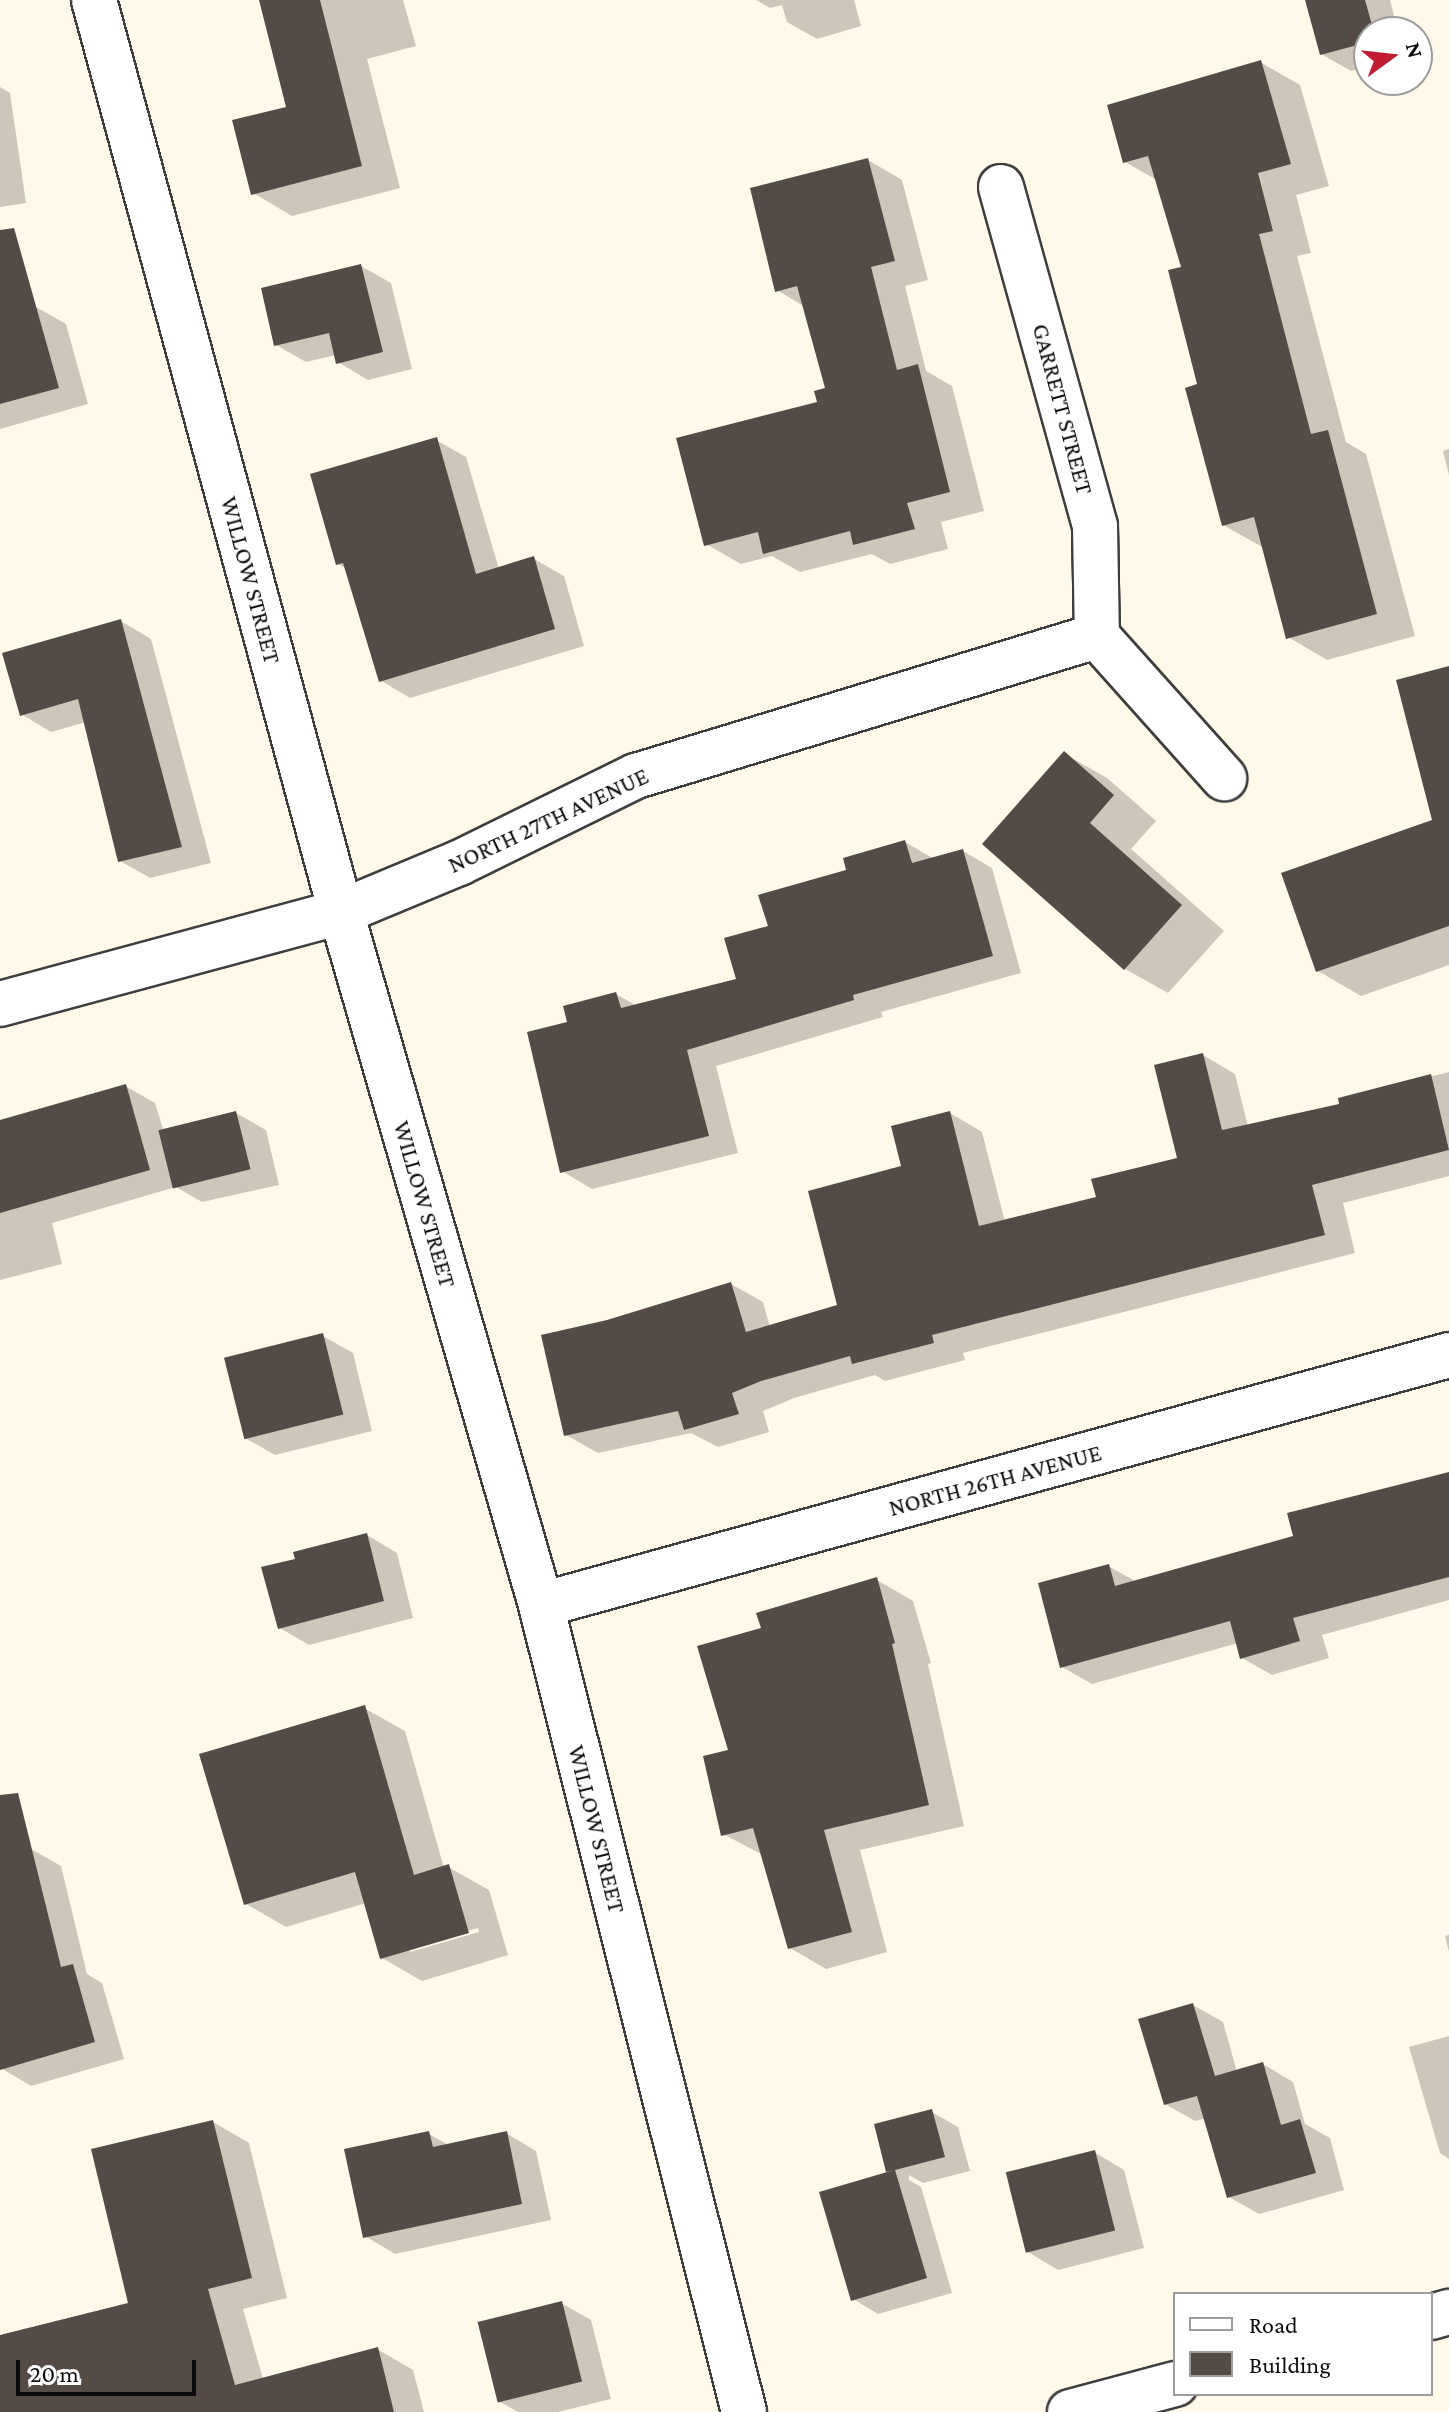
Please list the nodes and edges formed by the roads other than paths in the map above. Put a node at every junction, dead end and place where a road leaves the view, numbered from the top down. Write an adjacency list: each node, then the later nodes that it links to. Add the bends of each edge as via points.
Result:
1 (94, 0): 5 (street, WILLOW STREET)
2 (1001, 187): 3 (street, GARRETT STREET, via 1095,526)
3 (1097, 636): 4 (street); 5 (street, NORTH 27TH AVENUE, via 636,776 459,863)
4 (1224, 778)
5 (341, 912): 6 (street, NORTH 27TH AVENUE); 8 (street, WILLOW STREET)
6 (0, 1004)
7 (1449, 1355): 8 (street, NORTH 26TH AVENUE)
8 (541, 1605): 10 (street, WILLOW STREET)
9 (1173, 2385): 11 (street)
10 (744, 2412)
11 (1070, 2412)

